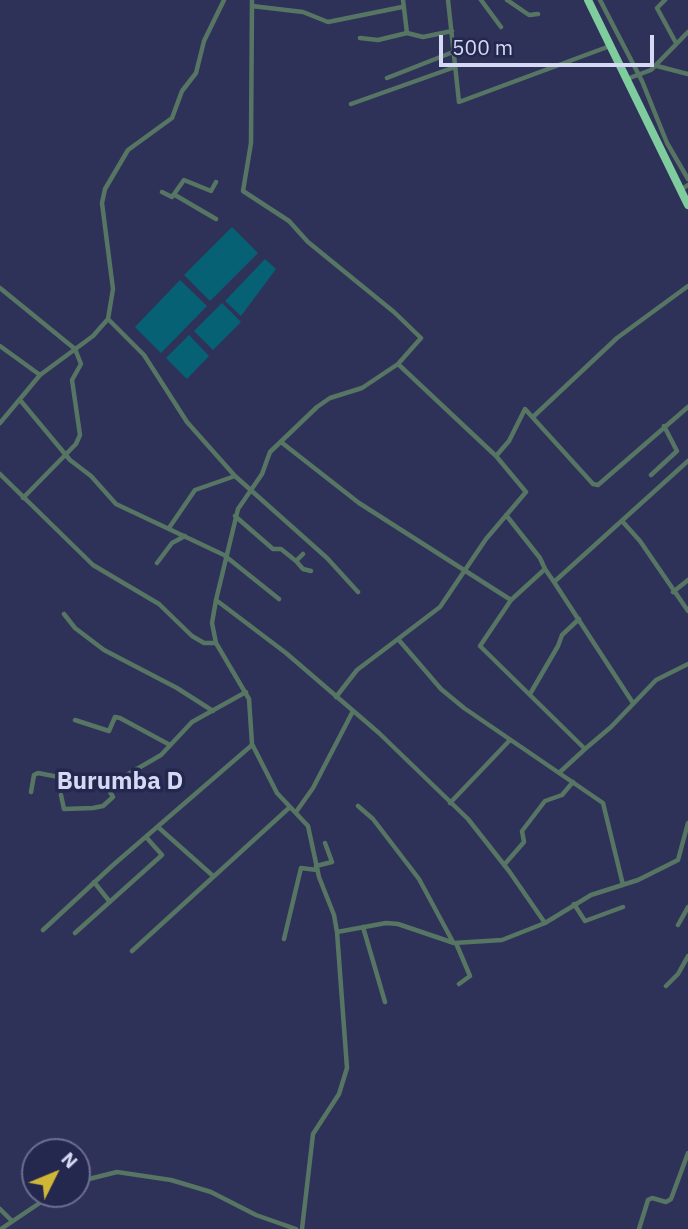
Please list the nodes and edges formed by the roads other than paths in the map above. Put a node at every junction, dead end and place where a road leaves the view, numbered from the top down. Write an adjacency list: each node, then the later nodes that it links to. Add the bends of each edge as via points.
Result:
1 (225, 0): 35 (street, via 172,118 128,150 105,189 102,203 113,289)
2 (403, 0): 10 (street)
3 (448, 0): 13 (street)
4 (481, 0): 12 (street)
5 (507, 0): 11 (street, via 529,15)
6 (586, 0): 18 (highway)
7 (600, 0): 23 (street)
8 (666, 0): 17 (street, via 657,8)
9 (252, 3): 10 (street, via 303,12 328,22); 38 (street, via 251,142 243,191 289,221 419,335 418,343)
10 (402, 7): 15 (street)
11 (538, 14)
12 (501, 27)
13 (452, 31): 15 (street, via 423,37); 19 (street)
14 (688, 32): 17 (street)
15 (407, 33): 16 (street, via 379,40)
16 (360, 38)
17 (676, 43): 23 (street)
18 (610, 46): 21 (street, via 459,102); 25 (highway)
19 (453, 52): 21 (street); 24 (street)
20 (657, 65): 22 (street)
21 (455, 67): 26 (street)
22 (688, 74)
23 (640, 77): 25 (street); 28 (street)
24 (387, 78)
25 (627, 79): 28 (highway, via 664,157)
26 (351, 104)
27 (216, 182): 30 (street, via 211,191 184,180)
28 (686, 185): 31 (highway)
29 (162, 192): 30 (street)
30 (175, 195): 32 (street)
31 (688, 205)
32 (216, 219)
33 (688, 286): 42 (street, via 617,338)
34 (0, 288): 37 (street)
35 (107, 319): 37 (street); 51 (street, via 144,355 187,422)
36 (0, 346): 39 (street)
37 (75, 349): 39 (street); 46 (street, via 81,363 72,382 80,435)
38 (398, 364): 45 (street, via 362,387 330,398); 47 (street)
39 (40, 375): 40 (street)
40 (20, 400): 43 (street); 46 (street)
41 (688, 407): 44 (street)
42 (534, 416): 44 (street, via 596,485); 47 (street, via 524,409)
43 (0, 424)
44 (664, 426): 50 (street, via 677,451)
45 (281, 442): 52 (street, via 267,457); 64 (street, via 359,503)
46 (65, 454): 53 (street); 57 (street, via 119,506)
47 (496, 456): 54 (street, via 526,492)
48 (688, 461): 56 (street)
49 (0, 474): 53 (street)
50 (651, 475)
51 (235, 476): 52 (street); 57 (street, via 195,489)
52 (250, 491): 55 (street); 69 (street, via 327,558)
53 (23, 498): 78 (street, via 93,565 159,604 192,636)
54 (506, 515): 64 (street); 65 (street)
55 (235, 516): 61 (street); 62 (street, via 273,549 284,550)
56 (622, 521): 68 (street); 70 (street)
57 (171, 529): 58 (street); 59 (street)
58 (186, 536): 59 (street); 61 (street)
59 (168, 548): 63 (street)
60 (303, 554): 62 (street)
61 (224, 555): 71 (street); 72 (street)
62 (296, 561): 66 (street)
63 (157, 563)
64 (465, 569): 73 (street); 77 (street, via 440,607)
65 (545, 569): 68 (street); 73 (street)
66 (311, 571)
67 (688, 580): 70 (street)
68 (554, 582): 76 (street)
69 (358, 592)
70 (673, 592): 74 (street)
71 (279, 599)
72 (215, 600): 78 (street, via 212,624); 82 (street)
73 (511, 600): 81 (street, via 481,646)
74 (688, 611)
75 (64, 614): 84 (street, via 104,650)
76 (579, 619): 81 (street, via 562,635); 83 (street)
77 (398, 639): 82 (street, via 357,670); 87 (street, via 441,689)
78 (216, 643): 80 (street)
79 (688, 664): 83 (street, via 656,680)
80 (246, 692): 84 (street); 89 (street)
81 (530, 694): 90 (street)
82 (336, 697): 85 (street)
83 (633, 703): 90 (street)
84 (212, 711): 88 (street, via 192,722)
85 (353, 711): 96 (street); 99 (street, via 313,789)
86 (75, 720): 88 (street, via 109,731 115,717 120,718)
87 (510, 740): 91 (street); 96 (street)
88 (170, 745): 93 (street)
89 (252, 745): 98 (street, via 277,793); 101 (street)
90 (585, 749): 91 (street)
91 (560, 772): 92 (street)
92 (573, 782): 105 (street, via 562,795 545,801 522,831 524,842); 109 (street, via 604,805)
93 (106, 785): 94 (street, via 38,773); 95 (street, via 113,797 103,806 64,808)
94 (31, 792)
95 (61, 795)
96 (450, 803): 105 (street)
97 (358, 806): 121 (street, via 419,879)
98 (290, 807): 99 (street); 107 (street)
99 (296, 812): 106 (street, via 309,827)
100 (688, 823): 103 (street)
101 (158, 827): 102 (street); 107 (street)
102 (146, 837): 108 (street); 110 (street, via 162,855)
103 (686, 840): 109 (street, via 678,860)
104 (325, 843): 106 (street, via 332,862)
105 (504, 864): 114 (street)
106 (317, 868): 118 (street); 120 (street, via 301,868)
107 (212, 876): 122 (street)
108 (94, 882): 110 (street); 117 (street)
109 (623, 884): 111 (street)
110 (110, 902): 119 (street)
111 (575, 904): 112 (street, via 585,921); 114 (street)
112 (623, 907)
113 (688, 907): 115 (street)
114 (545, 923): 121 (street, via 497,941)
115 (678, 925)
116 (363, 927): 118 (street); 121 (street, via 398,923); 126 (street)
117 (43, 930)
118 (337, 932): 134 (street, via 347,1068 339,1094 313,1134)
119 (75, 933)
120 (284, 939)
121 (455, 943): 124 (street, via 470,976)
122 (132, 951)
123 (688, 956): 125 (street)
124 (459, 984)
125 (666, 986)
126 (385, 1002)
127 (688, 1153): 135 (street, via 671,1199 649,1200)
128 (91, 1178): 133 (street, via 117,1172 171,1180)
129 (31, 1208): 131 (street)
130 (0, 1209): 131 (street)
131 (12, 1220): 132 (street)
132 (1, 1229)
133 (296, 1229)
134 (302, 1229)
135 (639, 1229)

